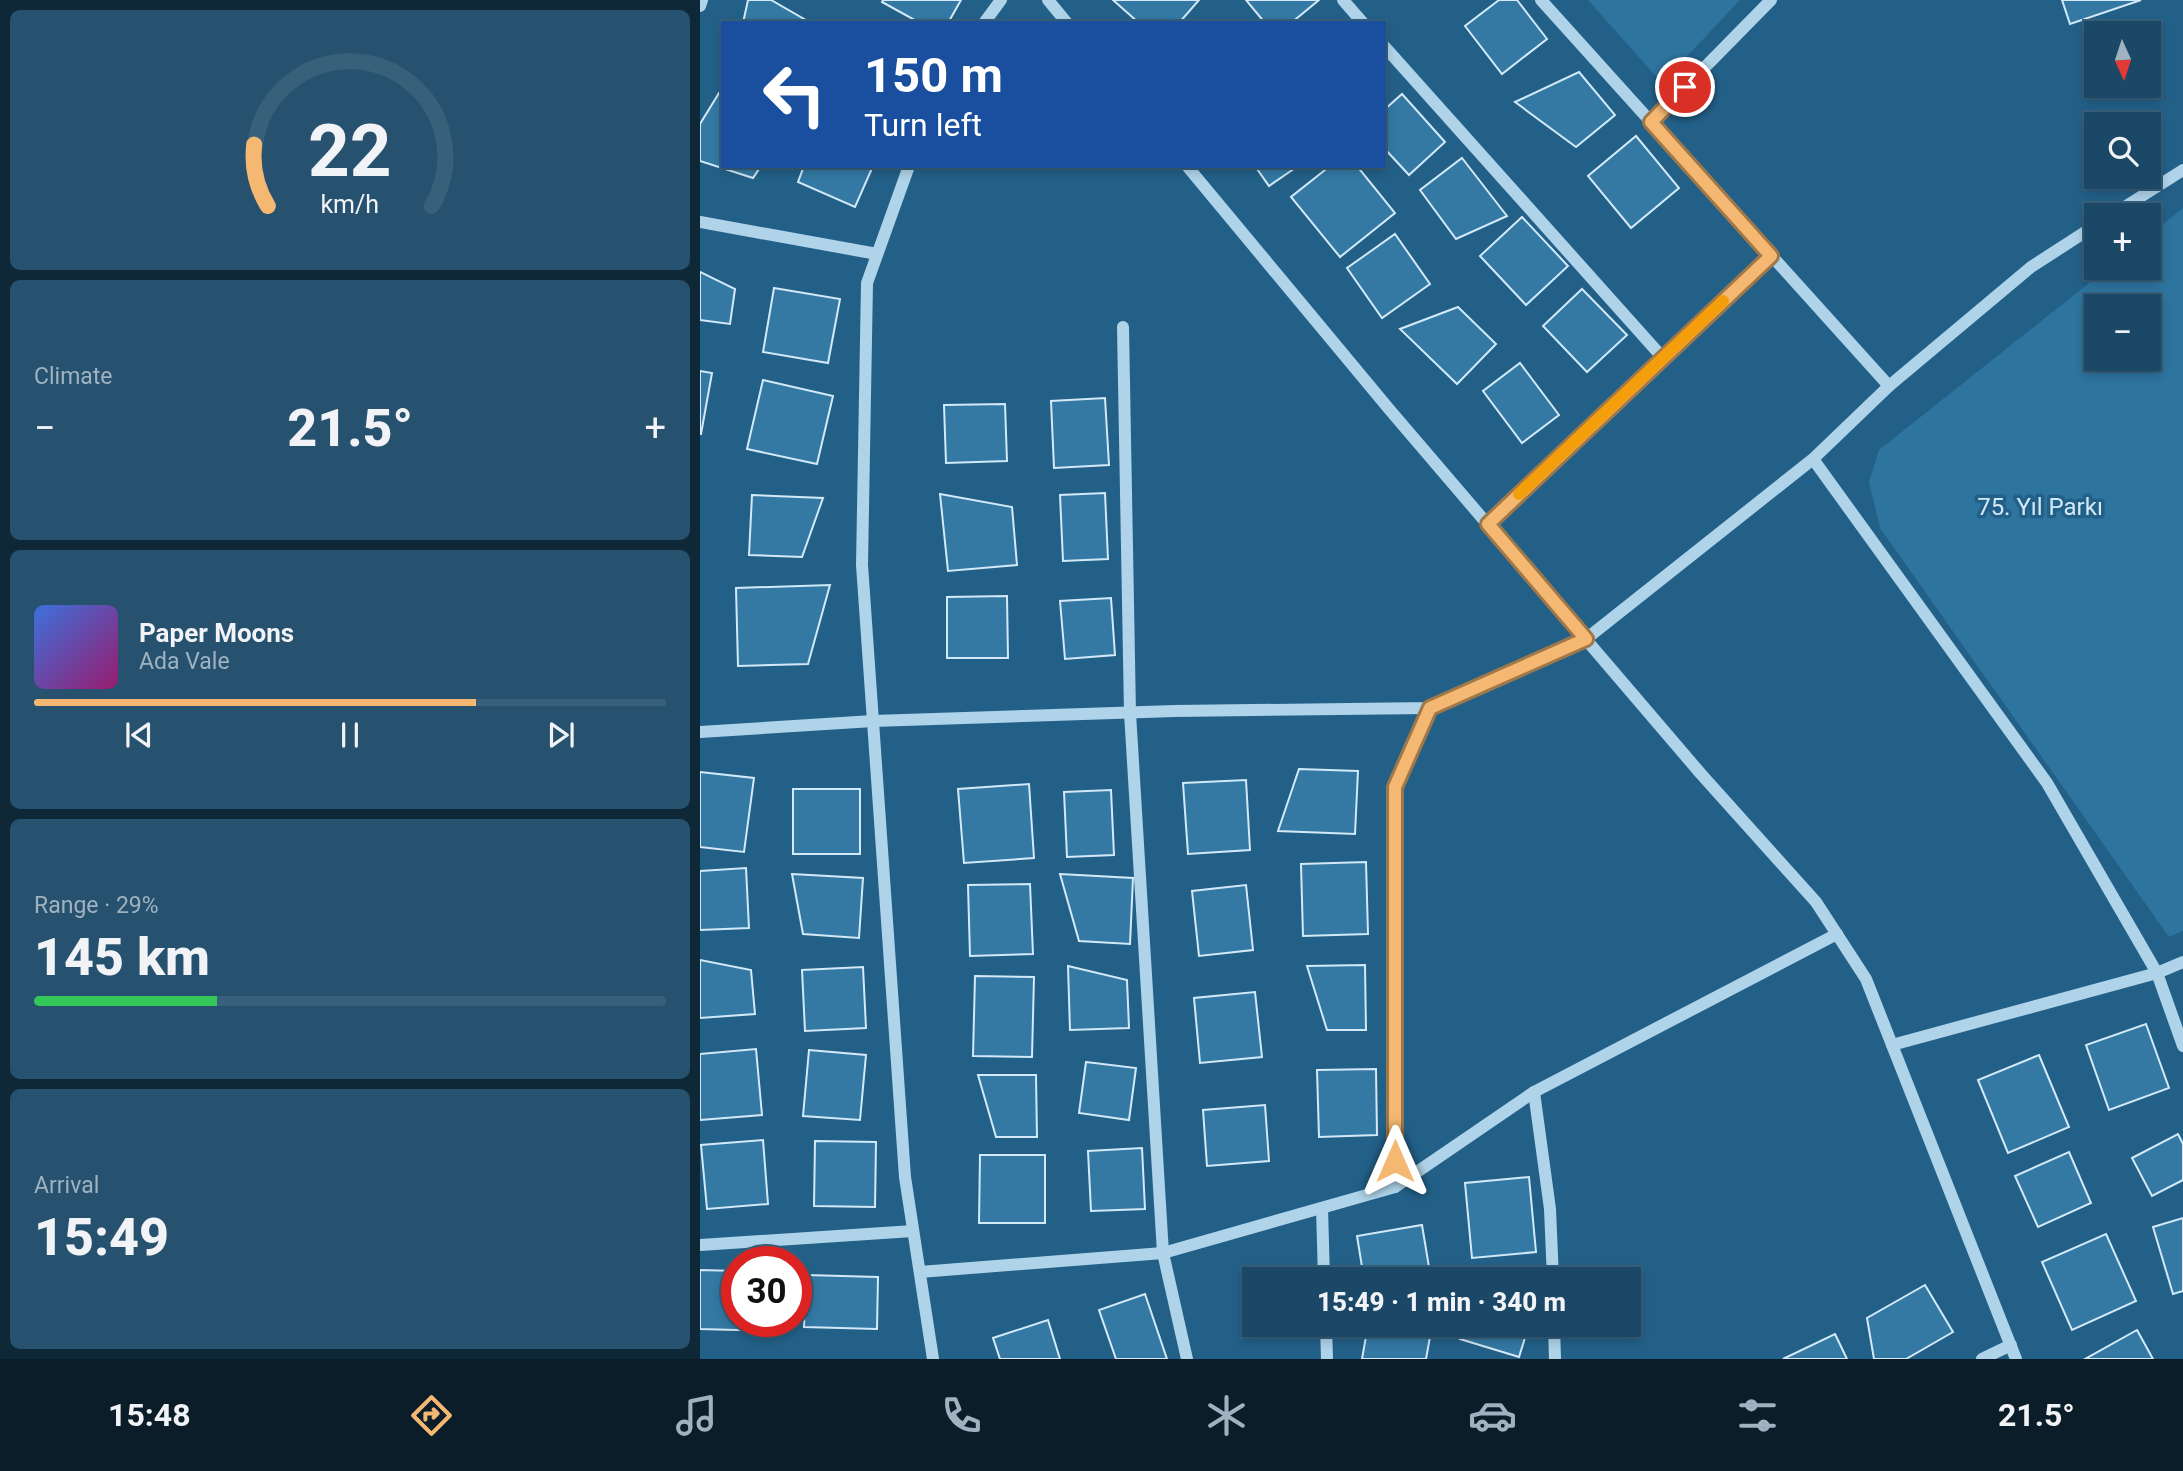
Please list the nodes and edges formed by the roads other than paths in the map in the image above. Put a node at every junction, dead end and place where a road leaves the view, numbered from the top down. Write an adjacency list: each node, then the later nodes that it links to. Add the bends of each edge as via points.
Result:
1 (702, 0): 7 (street)
2 (1001, 0): 8 (street)
3 (1048, 0): 9 (street)
4 (1343, 0): 10 (street)
5 (1541, 0): 12 (street)
6 (1770, 0): 12 (street)
7 (700, 6)
8 (985, 21)
9 (1065, 21)
10 (1361, 21)
11 (1386, 48): 22 (street)
12 (1651, 122): 20 (street)
13 (908, 168): 19 (street)
14 (1189, 168): 25 (street)
15 (2183, 170): 16 (street)
16 (2131, 203)
17 (700, 222): 19 (street)
18 (2084, 233): 23 (street, via 2031,267)
19 (877, 254): 29 (street, via 867,283 862,565)
20 (1771, 256): 22 (street); 23 (street)
21 (1123, 327): 28 (street)
22 (1663, 358): 25 (street)
23 (1889, 386): 24 (street)
24 (1813, 459): 26 (street); 33 (street, via 2047,783)
25 (1488, 524): 26 (street)
26 (1586, 639): 27 (street); 31 (street, via 1816,902)
27 (1430, 708): 28 (street); 37 (street, via 1395,787)
28 (1130, 713): 29 (street); 41 (street)
29 (873, 721): 30 (street); 39 (street, via 905,1177)
30 (700, 732)
31 (1837, 934): 34 (street, via 1866,979); 36 (street)
32 (2183, 962): 33 (street)
33 (2157, 973): 34 (street); 35 (street)
34 (1892, 1045): 47 (street)
35 (2183, 1046)
36 (1534, 1092): 37 (street); 43 (street, via 1550,1209)
37 (1395, 1187): 38 (street)
38 (1322, 1208): 41 (street); 42 (street)
39 (913, 1231): 40 (street); 44 (street)
40 (700, 1245)
41 (1163, 1253): 44 (street); 49 (street)
42 (1324, 1267)
43 (1552, 1267)
44 (919, 1272): 48 (street)
45 (1326, 1337): 50 (street)
46 (1554, 1337): 51 (street)
47 (2011, 1345): 52 (street); 53 (street)
48 (933, 1359)
49 (1187, 1359)
50 (1327, 1359)
51 (1555, 1359)
52 (1982, 1359)
53 (2017, 1359)

